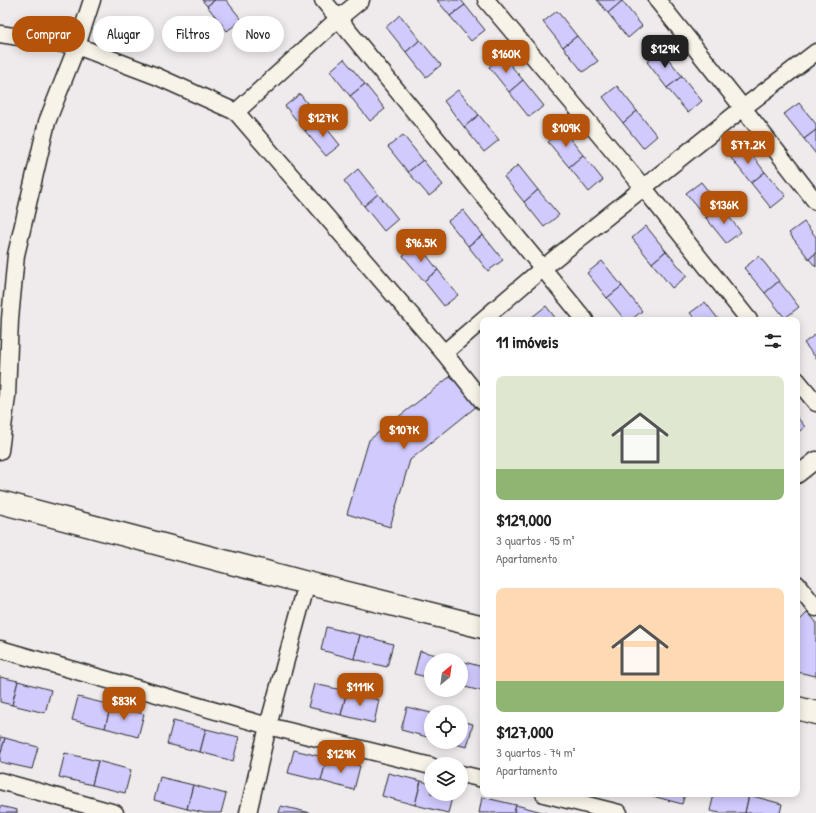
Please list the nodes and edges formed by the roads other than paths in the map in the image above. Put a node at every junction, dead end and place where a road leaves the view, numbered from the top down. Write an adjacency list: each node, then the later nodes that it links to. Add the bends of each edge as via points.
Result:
1 (92, 0): 7 (street)
2 (323, 0): 6 (street)
3 (361, 0): 6 (street)
4 (486, 0): 15 (street)
5 (657, 0): 13 (street)
6 (339, 18): 14 (street); 17 (street)
7 (85, 21)
8 (0, 34): 9 (street)
9 (12, 36)
10 (85, 49): 14 (street, via 156,76)
11 (75, 52): 26 (street, via 48,122 16,254 7,396)
12 (816, 52): 13 (street)
13 (743, 108): 15 (street); 16 (street)
14 (236, 112): 22 (street)
15 (643, 187): 17 (street); 20 (street)
16 (816, 202)
17 (543, 268): 18 (street); 19 (street)
18 (486, 317)
19 (583, 317)
20 (747, 317)
21 (480, 322): 22 (street)
22 (444, 353): 24 (street)
23 (800, 384): 25 (street)
24 (480, 398)
25 (816, 403)
26 (0, 450)
27 (816, 460): 28 (street)
28 (800, 473)
29 (0, 502): 30 (street)
30 (307, 583): 33 (street); 37 (street)
31 (800, 588): 32 (street)
32 (816, 608)
33 (480, 626)
34 (0, 649): 37 (street)
35 (800, 709): 36 (street)
36 (816, 713)
37 (268, 726): 38 (street); 45 (street)
38 (424, 764)
39 (468, 776): 40 (street)
40 (480, 778)
41 (0, 781): 44 (street)
42 (555, 797): 43 (street)
43 (577, 803): 46 (street)
44 (115, 813)
45 (248, 813)
46 (619, 813)

